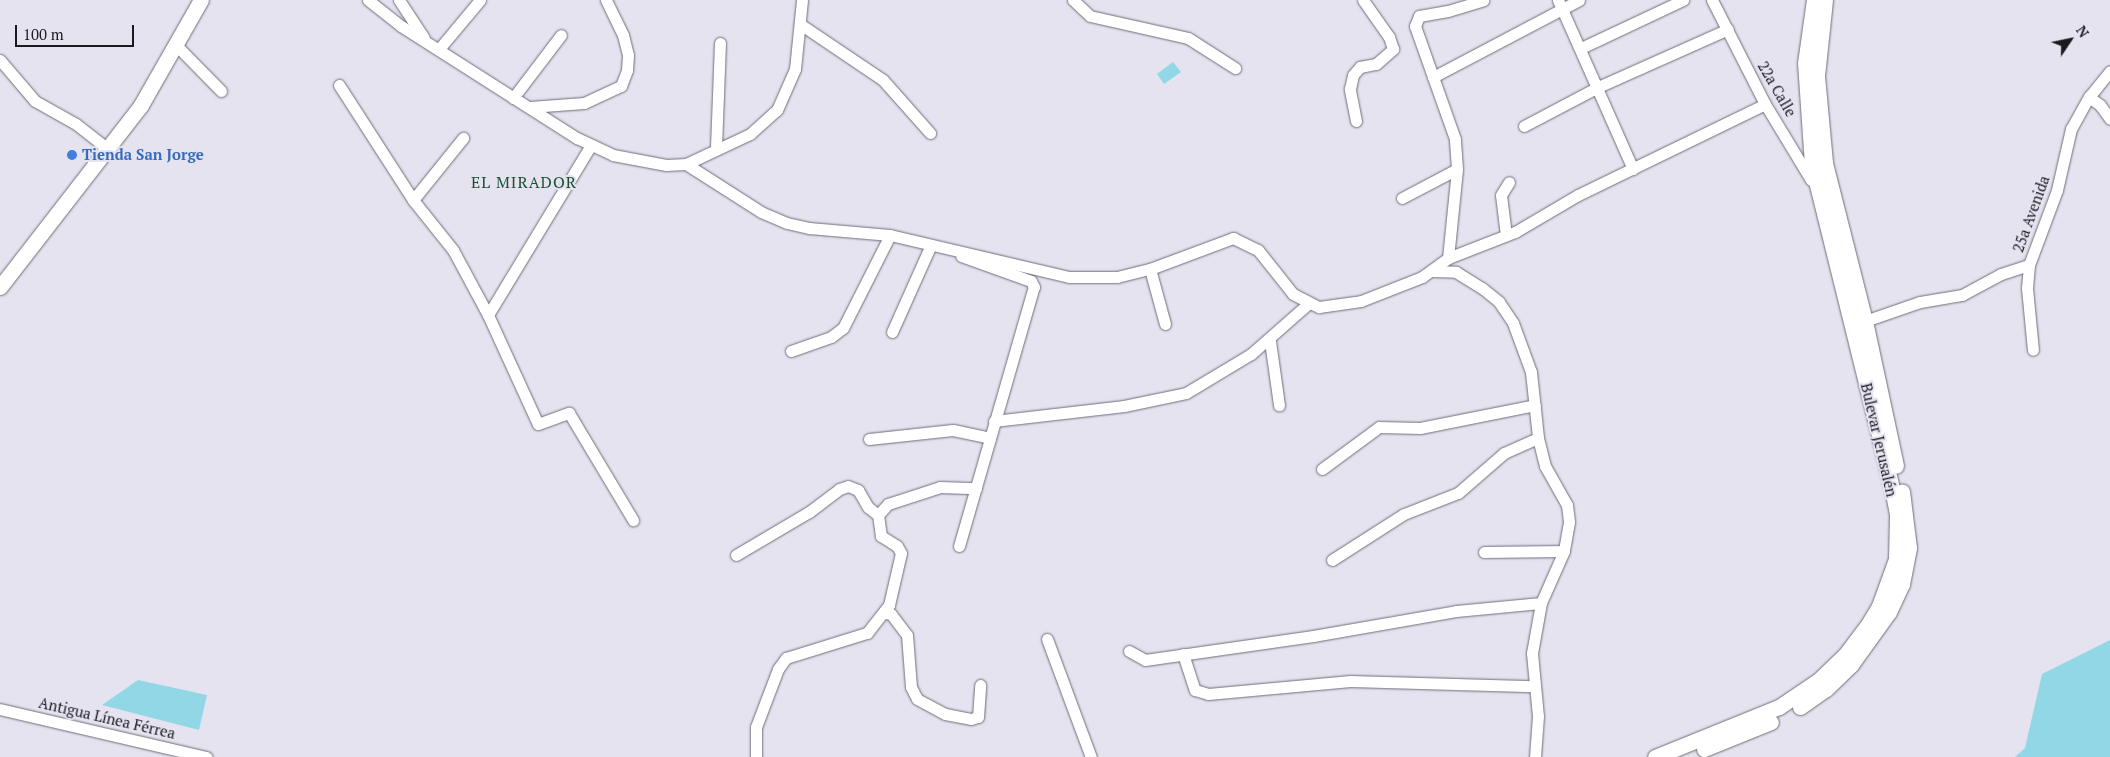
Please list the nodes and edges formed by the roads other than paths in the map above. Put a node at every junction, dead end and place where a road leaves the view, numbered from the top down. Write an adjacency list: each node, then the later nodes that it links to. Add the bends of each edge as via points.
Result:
1 (194, 0): 41 (main road, via 145,85)
2 (201, 0): 22 (main road)
3 (368, 0): 20 (street)
4 (399, 0): 20 (street)
5 (480, 0): 24 (street)
6 (606, 0): 35 (street, via 623,35 628,55 621,86 584,103)
7 (802, 0): 17 (street)
8 (1073, 0): 26 (street, via 1090,16 1188,38)
9 (1363, 0): 37 (street, via 1389,37 1393,49 1376,64 1360,67 1353,75 1350,89)
10 (1483, 0): 28 (street, via 1419,16 1415,26)
11 (1579, 0): 16 (street)
12 (1684, 0): 23 (street)
13 (1712, 0): 18 (street, 22a Calle)
14 (1814, 0): 48 (main road, Bulevar Jerusalén, via 1805,63 1809,139)
15 (1825, 0): 63 (main road, Bulevar Jerusalén, via 1817,76 1825,163)
16 (1560, 4): 23 (street); 28 (street)
17 (800, 24): 39 (street, via 883,80); 43 (street, via 795,69 777,110 750,134)
18 (1728, 29): 30 (street); 34 (street, 22a Calle)
19 (561, 34): 33 (street)
20 (425, 40): 24 (street)
21 (720, 43): 43 (street)
22 (177, 46): 31 (street); 60 (main road, via 141,105)
23 (1581, 48): 30 (street)
24 (439, 49): 33 (street)
25 (0, 60): 41 (street, via 35,100)
26 (1235, 68)
27 (2110, 71): 32 (street, 25a Avenida)
28 (1433, 77): 45 (street, via 1455,139)
29 (340, 85): 50 (street)
30 (1598, 87): 38 (street); 46 (street)
31 (221, 91)
32 (2088, 97): 36 (street, via 2100,105); 56 (street, 25a Avenida, via 2071,128 2057,190)
33 (514, 98): 35 (street)
34 (1765, 104): 46 (street); 48 (street, 22a Calle, via 1785,132)
35 (530, 107): 42 (street)
36 (2110, 119)
37 (1356, 121)
38 (1524, 126)
39 (930, 133)
40 (463, 138): 50 (street)
41 (102, 144): 59 (main road)
42 (591, 145): 44 (street, via 633,161); 62 (street, via 542,231)
43 (716, 147): 44 (street)
44 (686, 164): 51 (street, via 761,212 787,223)
45 (1457, 169): 49 (street); 55 (street)
46 (1633, 169): 52 (street)
47 (1509, 182): 52 (street, via 1501,195)
48 (1818, 192): 96 (main road, Bulevar Jerusalén, via 1892,488 1897,514 1896,559 1879,606 1867,626 1820,680 1779,707)
49 (1402, 198)
50 (414, 200): 62 (street, via 452,250)
51 (890, 235): 53 (street); 67 (street, via 842,328 831,337)
52 (1506, 236): 55 (street)
53 (930, 247): 54 (street); 65 (street)
54 (947, 249): 57 (street, via 1069,277 1117,277); 71 (street, via 986,268 1031,281 1034,287)
55 (1448, 258): 58 (street)
56 (2029, 265): 63 (street, 25a Avenida, via 2001,274 1962,295 1920,302); 68 (street, via 2027,288)
57 (1150, 269): 61 (street, via 1233,238 1258,250 1293,294); 64 (street)
58 (1432, 271): 61 (street, via 1361,301 1319,307); 70 (street, via 1456,272 1499,302 1523,345 1531,372)
59 (0, 275)
60 (0, 288)
61 (1308, 304): 66 (street)
62 (488, 315): 78 (street, via 538,424 569,413)
63 (1865, 321): 97 (main road, Bulevar Jerusalén, via 1907,512 1909,548 1902,584 1889,612 1867,645 1826,689 1784,716)
64 (1165, 324)
65 (892, 332)
66 (1270, 341): 69 (street); 71 (street, via 1186,393 1124,406)
67 (791, 350)
68 (2033, 350)
69 (1279, 405)
70 (1535, 405): 73 (street); 75 (street, via 1420,428 1378,427)
71 (994, 421): 72 (street)
72 (990, 438): 74 (street, via 953,430); 76 (street)
73 (1538, 438): 80 (street, via 1545,466 1567,505 1569,522); 83 (street, via 1504,453 1458,494 1404,514)
74 (869, 440)
75 (1322, 469)
76 (976, 488): 77 (street, via 940,487 888,504); 79 (street)
77 (878, 515): 82 (street, via 868,507 858,490 848,486 839,488 809,512); 85 (street, via 881,536 901,552)
78 (633, 520)
79 (959, 546)
80 (1564, 551): 81 (street); 84 (street)
81 (1484, 552)
82 (736, 556)
83 (1332, 560)
84 (1541, 603): 88 (street, via 1456,611); 90 (street, via 1532,653)
85 (885, 613): 89 (street, via 891,614 907,635 911,688 917,699 945,714 971,719 978,717); 93 (street, via 867,633 786,658 778,669 756,727)
86 (1048, 639): 94 (street)
87 (1129, 651): 88 (street, via 1144,660)
88 (1183, 654): 90 (street, via 1195,690 1208,694 1350,681)
89 (980, 685)
90 (1534, 686): 95 (street, via 1539,740)
91 (0, 709): 92 (street, Antigua Línea Férrea)
92 (208, 757)
93 (756, 757)
94 (1091, 757)
95 (1535, 757)
96 (1655, 757)
97 (1684, 757)

